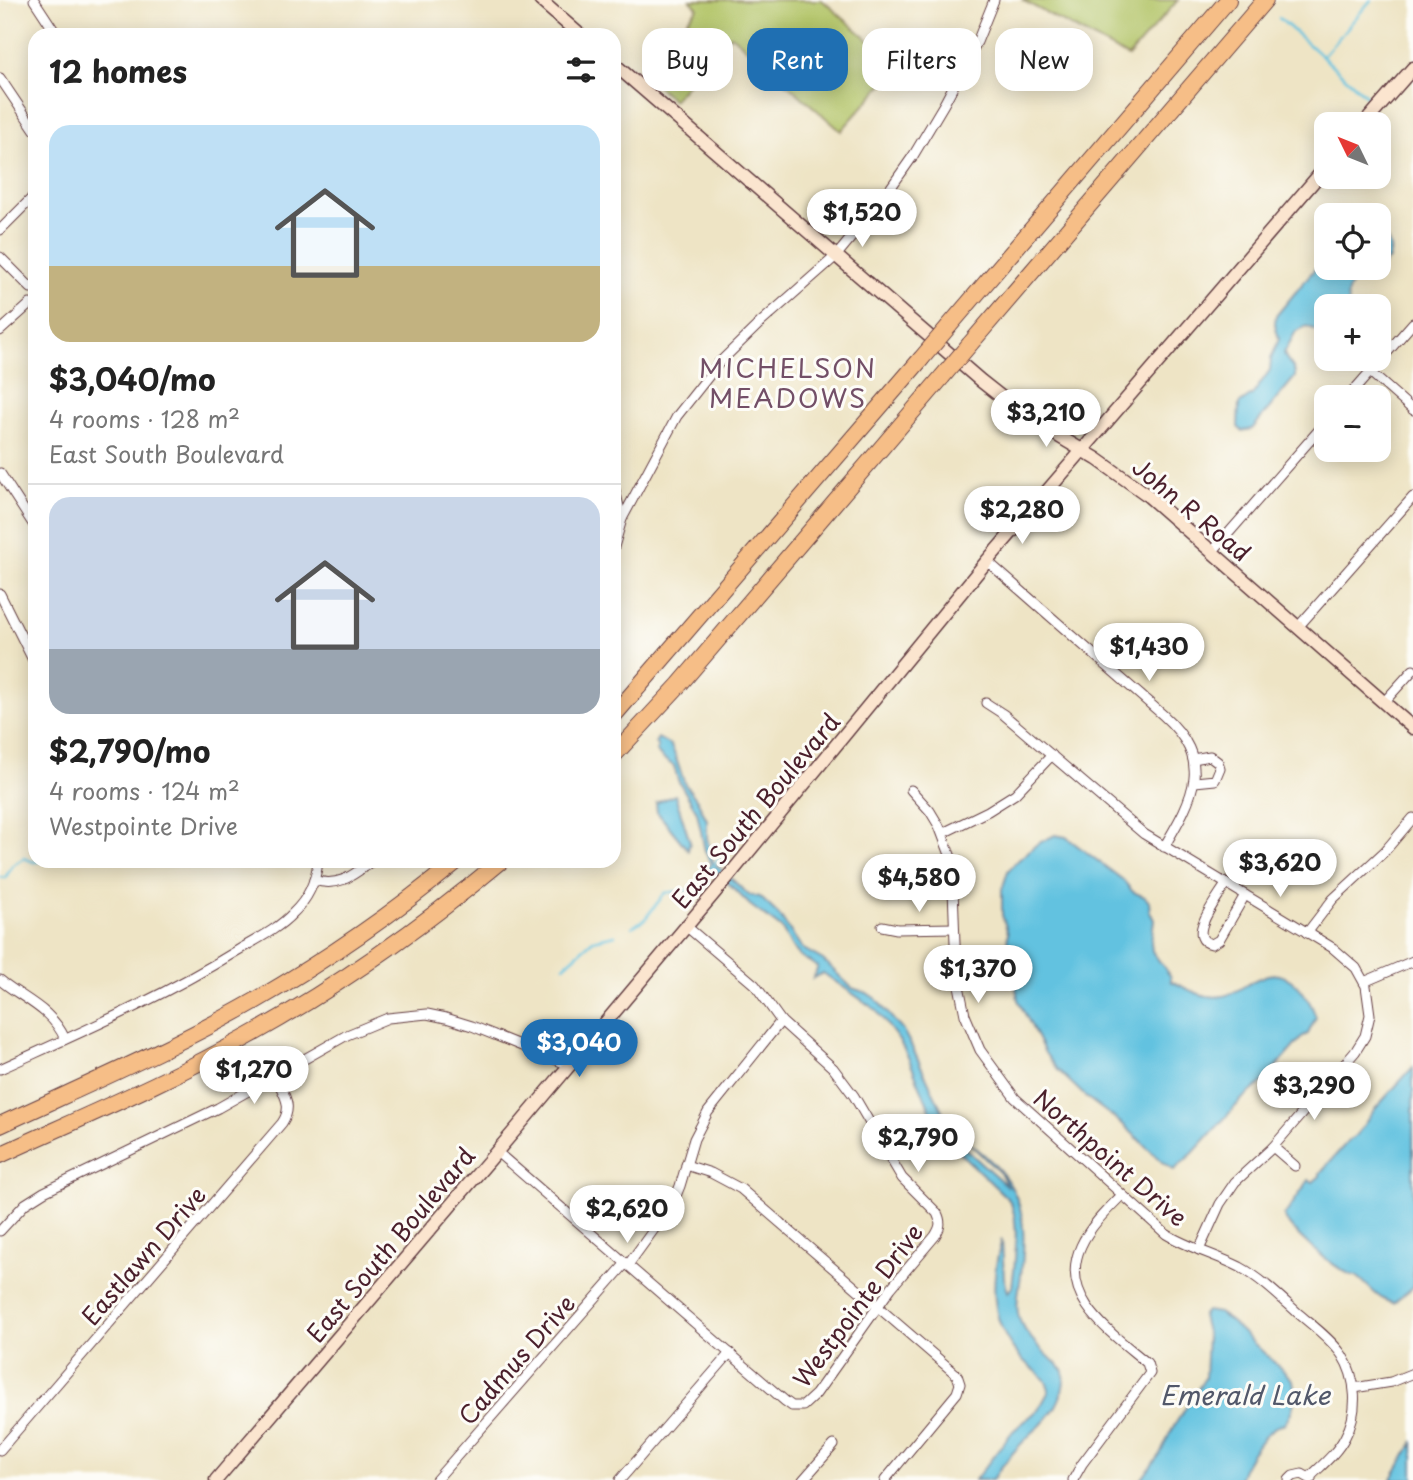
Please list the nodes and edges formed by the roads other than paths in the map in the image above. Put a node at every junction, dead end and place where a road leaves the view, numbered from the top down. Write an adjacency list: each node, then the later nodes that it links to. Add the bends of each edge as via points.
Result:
1 (34, 0): 6 (street)
2 (540, 0): 7 (street)
3 (994, 0): 16 (street, via 927,135)
4 (1228, 0): 39 (highway, bridge)
5 (1265, 0): 41 (highway, bridge)
6 (52, 28)
7 (572, 28)
8 (1413, 68): 11 (street)
9 (621, 71): 16 (street, John R Road)
10 (0, 78): 12 (street)
11 (1374, 112)
12 (28, 120)
13 (1314, 181): 26 (street, East South Boulevard)
14 (28, 202): 15 (street)
15 (0, 230)
16 (836, 256): 26 (street, John R Road, via 1008,403); 29 (street, via 754,328 698,387)
17 (0, 257): 18 (street)
18 (28, 282)
19 (28, 309): 21 (street)
20 (1413, 323): 22 (street)
21 (0, 331)
22 (1370, 372): 23 (street); 24 (street)
23 (1359, 385)
24 (1413, 410)
25 (1314, 436): 31 (street)
26 (1082, 450): 31 (street, John R Road, via 1146,494); 32 (street, East South Boulevard)
27 (0, 473): 30 (street)
28 (1413, 497): 34 (street)
29 (621, 514)
30 (28, 516)
31 (1212, 552): 34 (street, John R Road)
32 (987, 561): 43 (street, via 1172,723 1186,740); 56 (street, East South Boulevard)
33 (0, 594): 35 (street)
34 (1298, 627): 37 (street, John R Road)
35 (28, 650)
36 (1413, 670): 37 (street)
37 (1384, 702): 40 (street, John R Road)
38 (986, 703): 42 (street)
39 (621, 707)
40 (1413, 727)
41 (621, 747)
42 (1052, 755): 47 (street, via 1015,794); 48 (street, via 1122,817)
43 (1193, 759): 44 (street); 44 (street, via 1210,756 1220,768 1215,780)
44 (1195, 782): 48 (street)
45 (911, 790): 47 (street, Northpoint Drive)
46 (1413, 818): 59 (street)
47 (943, 834): 58 (street, Northpoint Drive, via 952,860)
48 (1164, 846): 54 (street)
49 (317, 868): 53 (street)
50 (362, 868): 53 (street, via 336,883)
51 (448, 868): 68 (highway, via 352,940 253,1002)
52 (492, 868): 71 (highway, via 423,923 297,1008 197,1064)
53 (314, 880): 64 (street, via 298,908 273,929 187,981)
54 (1226, 884): 55 (street); 55 (street, via 1200,929 1206,943 1219,940)
55 (1245, 895): 59 (street)
56 (686, 926): 63 (street, Westpointe Drive, via 755,985); 65 (street, East South Boulevard)
57 (882, 926): 58 (street)
58 (954, 928): 74 (street, Northpoint Drive, via 961,1002 987,1062 1015,1098)
59 (1307, 933): 62 (street, via 1350,961)
60 (1413, 961): 62 (street)
61 (0, 979): 64 (street, via 58,1024)
62 (1364, 982): 69 (street, via 1370,1016 1360,1046)
63 (781, 1021): 72 (street, Cadmus Drive, via 708,1112); 78 (street, Westpointe Drive, via 842,1079 896,1170 941,1219 935,1236)
64 (65, 1039): 66 (street)
65 (569, 1065): 67 (street, via 472,1026 426,1014 388,1018 366,1026); 70 (street, East South Boulevard)
66 (0, 1069)
67 (276, 1077): 75 (street, via 44,1192 25,1204); 83 (street, Eastlawn Drive, via 289,1103 282,1123)
68 (0, 1125)
69 (1273, 1147): 73 (street); 76 (street, via 1227,1194)
70 (497, 1152): 77 (street); 86 (street, East South Boulevard)
71 (0, 1157)
72 (686, 1165): 77 (street, Cadmus Drive, via 669,1210); 78 (street, via 741,1189)
73 (1295, 1166)
74 (1122, 1195): 76 (street, Northpoint Drive, via 1166,1234); 90 (street, via 1082,1244 1077,1282 1094,1317 1147,1363 1150,1373)
75 (0, 1231)
76 (1199, 1250): 81 (street, Northpoint Drive, via 1255,1276 1328,1339 1341,1354)
77 (627, 1264): 79 (street); 87 (street, Cadmus Drive)
78 (879, 1306): 79 (street, Westpointe Drive, via 809,1402 798,1407); 84 (street, via 954,1372 960,1384 953,1399)
79 (730, 1353): 88 (street)
80 (1413, 1373): 81 (street)
81 (1354, 1388): 85 (street, Northpoint Drive, via 1346,1436)
82 (834, 1445): 89 (street)
83 (0, 1450)
84 (886, 1478)
85 (1311, 1478): 91 (street, Northpoint Drive, via 1297,1474)
86 (216, 1480)
87 (436, 1480)
88 (620, 1480)
89 (803, 1480)
90 (1073, 1480)
91 (1289, 1480)

